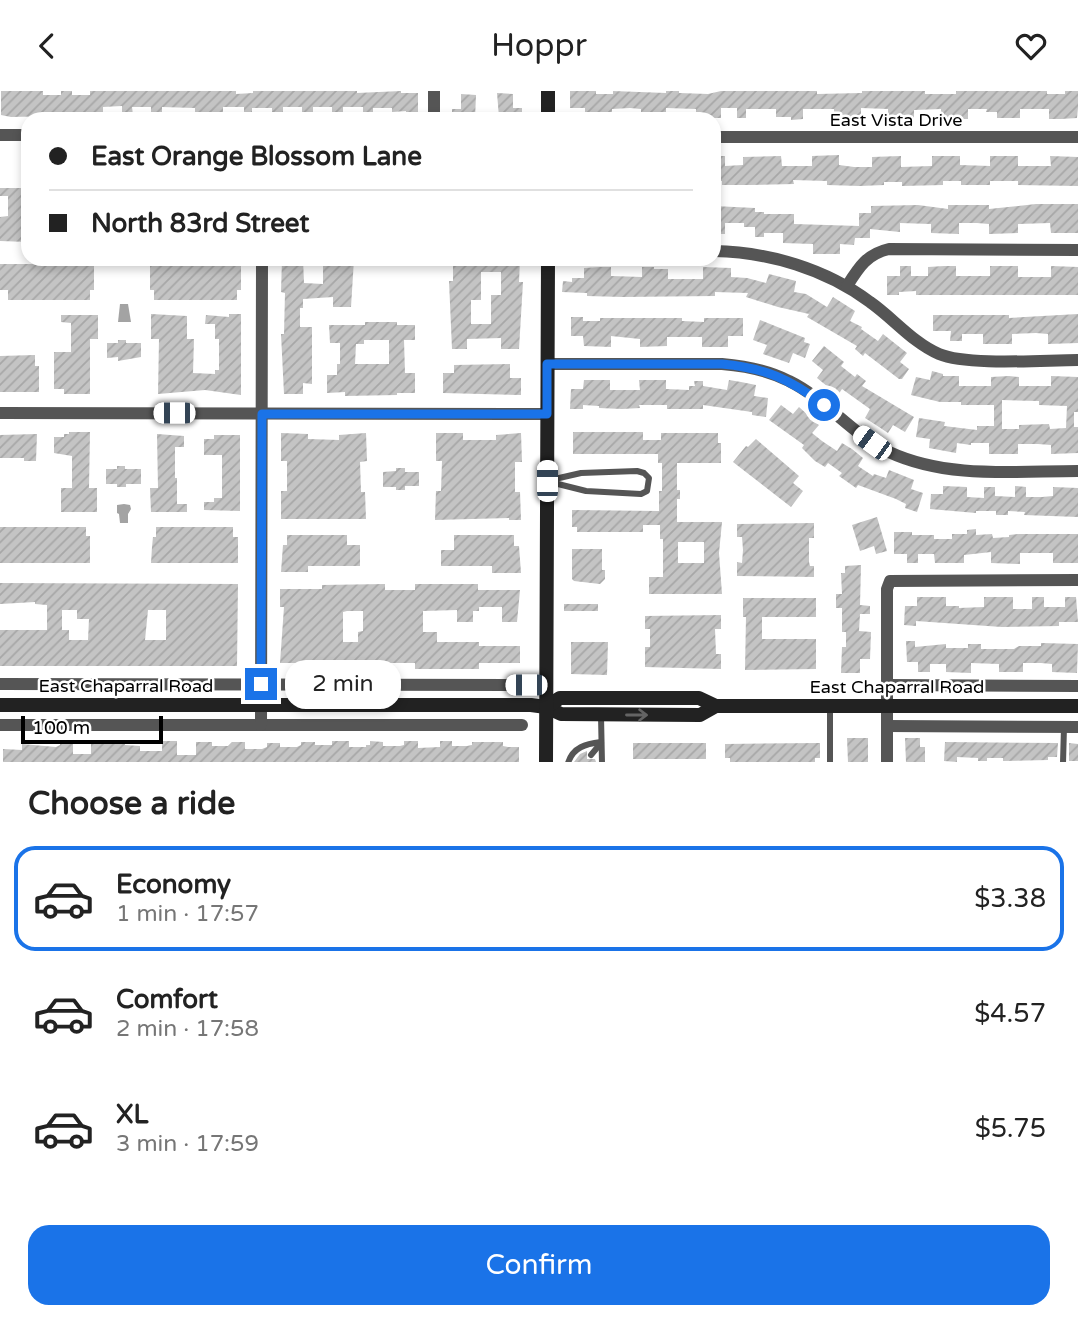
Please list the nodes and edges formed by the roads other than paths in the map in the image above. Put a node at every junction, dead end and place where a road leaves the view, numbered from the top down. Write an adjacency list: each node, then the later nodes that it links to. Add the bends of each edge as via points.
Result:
1 (434, 91): 3 (street)
2 (548, 91): 4 (main road)
3 (434, 112)
4 (548, 112)
5 (0, 135): 6 (street)
6 (21, 135)
7 (721, 137): 8 (street, East Vista Drive)
8 (1078, 137)
9 (1078, 250): 13 (street, via 889,249 869,256)
10 (721, 251): 13 (street, via 770,257)
11 (262, 266): 17 (street)
12 (548, 266): 15 (main road)
13 (847, 286): 14 (street, via 940,355 964,360)
14 (1078, 360)
15 (547, 364): 18 (main road); 19 (street, via 743,366 790,381 872,443 906,459 945,469)
16 (0, 413): 17 (street)
17 (262, 414): 18 (street); 23 (street)
18 (547, 414): 20 (main road)
19 (1078, 471)
20 (547, 481): 20 (lane, via 586,491 635,494 647,491 649,482 647,475 637,471 581,473); 33 (main road)
21 (1078, 580): 25 (street, via 890,581)
22 (0, 684): 23 (street)
23 (261, 684): 24 (street); 28 (street)
24 (526, 685)
25 (888, 685): 26 (street, East Chaparral Road); 31 (street)
26 (1078, 686)
27 (0, 705): 28 (main road, East Chaparral Road)
28 (261, 705): 33 (main road, East Chaparral Road); 36 (street)
29 (716, 706): 30 (main road, East Chaparral Road); 33 (main road, East Chaparral Road, via 699,698 560,698); 34 (main road, East Chaparral Road, one-way to 29, via 700,715)
30 (830, 706): 31 (main road, East Chaparral Road); 46 (lane)
31 (887, 706): 32 (main road, East Chaparral Road); 38 (street)
32 (1078, 706)
33 (546, 707): 34 (main road, East Chaparral Road, via 561,714); 43 (main road)
34 (601, 715): 41 (lane)
35 (0, 725): 36 (street)
36 (261, 725): 37 (street)
37 (522, 725)
38 (887, 726): 39 (street); 47 (street)
39 (1064, 727): 40 (street); 48 (lane)
40 (1078, 727)
41 (601, 742): 42 (lane); 44 (lane, via 581,746); 45 (lane)
42 (591, 755)
43 (546, 762)
44 (568, 762)
45 (602, 762)
46 (830, 762)
47 (887, 762)
48 (1063, 762)

